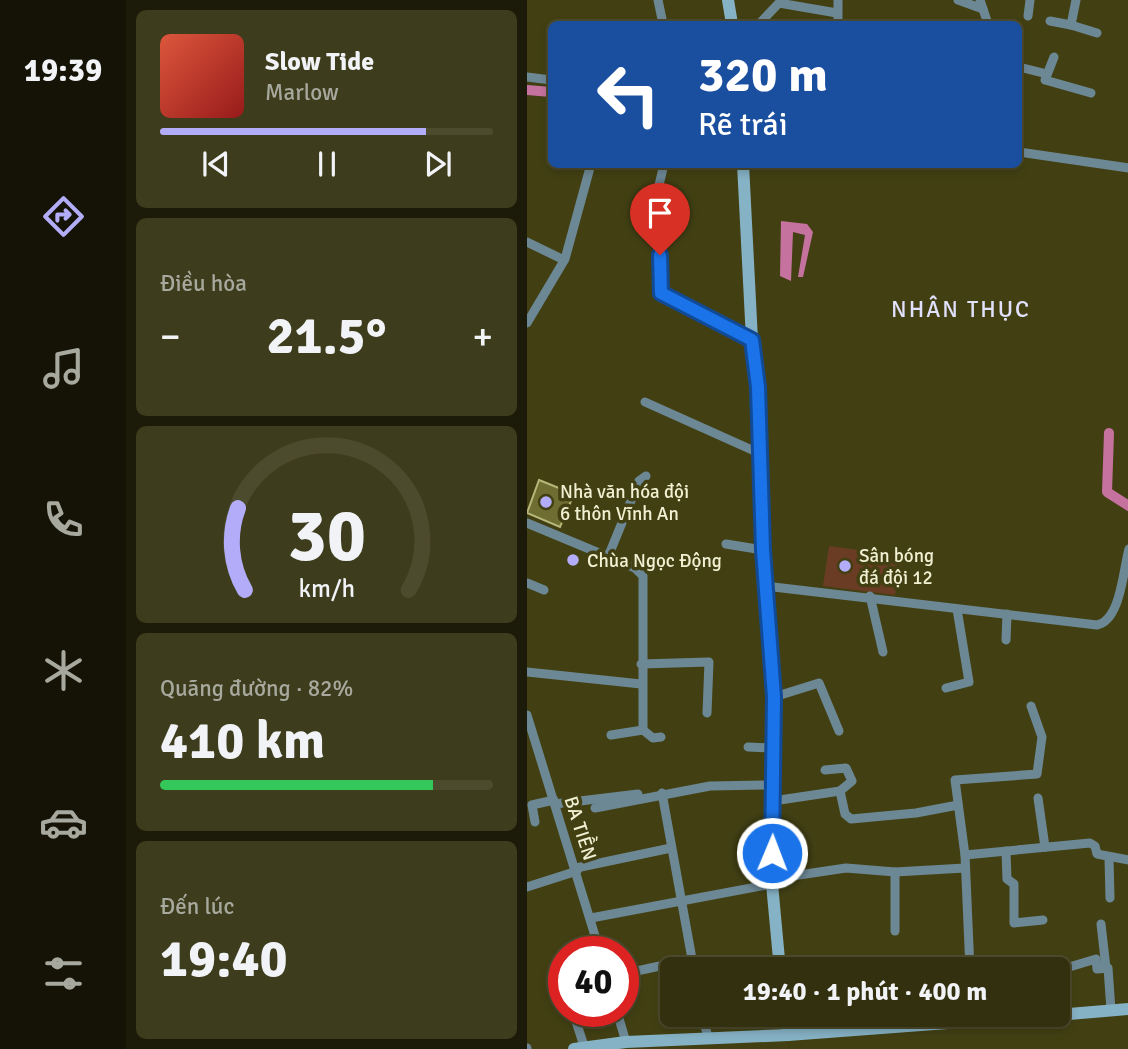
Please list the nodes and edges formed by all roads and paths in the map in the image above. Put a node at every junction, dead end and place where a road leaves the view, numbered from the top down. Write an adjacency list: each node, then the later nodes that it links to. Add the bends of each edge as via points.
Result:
1 (658, 0): 10 (street)
2 (728, 0): 11 (street)
3 (838, 0): 8 (street)
4 (958, 0): 7 (street)
5 (1030, 0): 9 (street)
6 (1075, 0): 15 (street)
7 (982, 5)
8 (837, 13): 12 (street, via 779,3); 13 (street)
9 (1028, 16)
10 (662, 21)
11 (732, 21)
12 (762, 21)
13 (838, 21)
14 (1050, 21): 15 (street)
15 (1071, 25): 16 (street)
16 (1097, 33)
17 (1054, 57): 19 (street)
18 (1022, 68): 19 (street)
19 (1047, 74): 22 (street, via 1045,80)
20 (527, 77): 21 (street)
21 (548, 80)
22 (1091, 93)
23 (1022, 152): 27 (street)
24 (590, 168): 29 (street)
25 (663, 168): 31 (street, via 655,202 661,293)
26 (743, 168): 31 (street)
27 (1128, 168)
28 (527, 242): 29 (street)
29 (564, 260): 30 (street)
30 (527, 323)
31 (752, 340): 33 (street)
32 (645, 402): 33 (street)
33 (761, 454): 38 (street)
34 (646, 476): 39 (street, via 639,481)
35 (527, 523): 39 (street)
36 (726, 544): 38 (street)
37 (1128, 549): 45 (street, via 1113,612 1106,623)
38 (763, 550): 41 (street)
39 (608, 557): 48 (street, via 638,569 643,576)
40 (527, 583): 42 (street)
41 (765, 586): 43 (street); 52 (street)
42 (544, 590)
43 (871, 596): 44 (street); 47 (street)
44 (957, 609): 45 (street); 51 (street, via 957,639 969,682)
45 (1007, 614): 46 (street)
46 (1006, 640)
47 (883, 652)
48 (641, 664): 50 (street); 54 (street, via 709,662)
49 (527, 672): 50 (street)
50 (641, 684): 56 (street)
51 (946, 688)
52 (774, 697): 57 (street, via 819,683); 61 (street)
53 (1031, 706): 70 (street, via 1042,737 1037,774 955,780)
54 (707, 713)
55 (527, 715): 69 (street, BA TIỀN)
56 (643, 730): 58 (street); 59 (street, via 653,738)
57 (839, 731)
58 (611, 735)
59 (661, 737)
60 (748, 747): 61 (street)
61 (773, 748): 63 (street)
62 (825, 770): 64 (street, via 846,768 852,781)
63 (771, 785): 66 (street); 68 (street)
64 (840, 791): 68 (street); 70 (street, via 845,814 851,819)
65 (640, 793): 69 (street)
66 (662, 793): 71 (street); 74 (street)
67 (1038, 798): 73 (street)
68 (773, 801): 82 (street)
69 (554, 802): 72 (street, via 532,805); 80 (street, BA TIỀN)
70 (958, 805): 76 (street)
71 (595, 808)
72 (535, 822)
73 (1045, 847): 75 (street); 77 (street, via 1090,843 1097,854)
74 (671, 848): 80 (street); 85 (street)
75 (1007, 851): 76 (street); 87 (street, via 1007,879 1014,884 1014,923)
76 (965, 855): 79 (street)
77 (1109, 858): 78 (street); 84 (street)
78 (1128, 860)
79 (965, 867): 81 (street); 93 (street)
80 (577, 870): 83 (street); 86 (street, BA TIỀN)
81 (895, 872): 82 (street, via 846,868); 89 (street)
82 (772, 882): 85 (street); 92 (street)
83 (527, 887)
84 (1110, 898)
85 (682, 899): 86 (street); 91 (street)
86 (591, 918): 90 (street, BA TIỀN)
87 (1043, 920)
88 (1101, 924): 96 (street)
89 (895, 931)
90 (596, 936)
91 (692, 957)
92 (779, 957)
93 (970, 957)
94 (660, 966): 97 (street)
95 (1070, 967): 96 (street, via 1096,959 1097,969)
96 (1106, 968): 99 (street)
97 (639, 971)
98 (1128, 1009): 99 (street)
99 (1111, 1010): 100 (street)
100 (1070, 1014)
101 (576, 1027): 109 (street)
102 (622, 1027): 108 (street)
103 (705, 1027): 107 (street)
104 (787, 1027): 106 (street)
105 (851, 1027): 106 (street)
106 (788, 1035): 107 (street)
107 (708, 1037): 108 (street)
108 (626, 1042): 109 (street)
109 (579, 1048)

